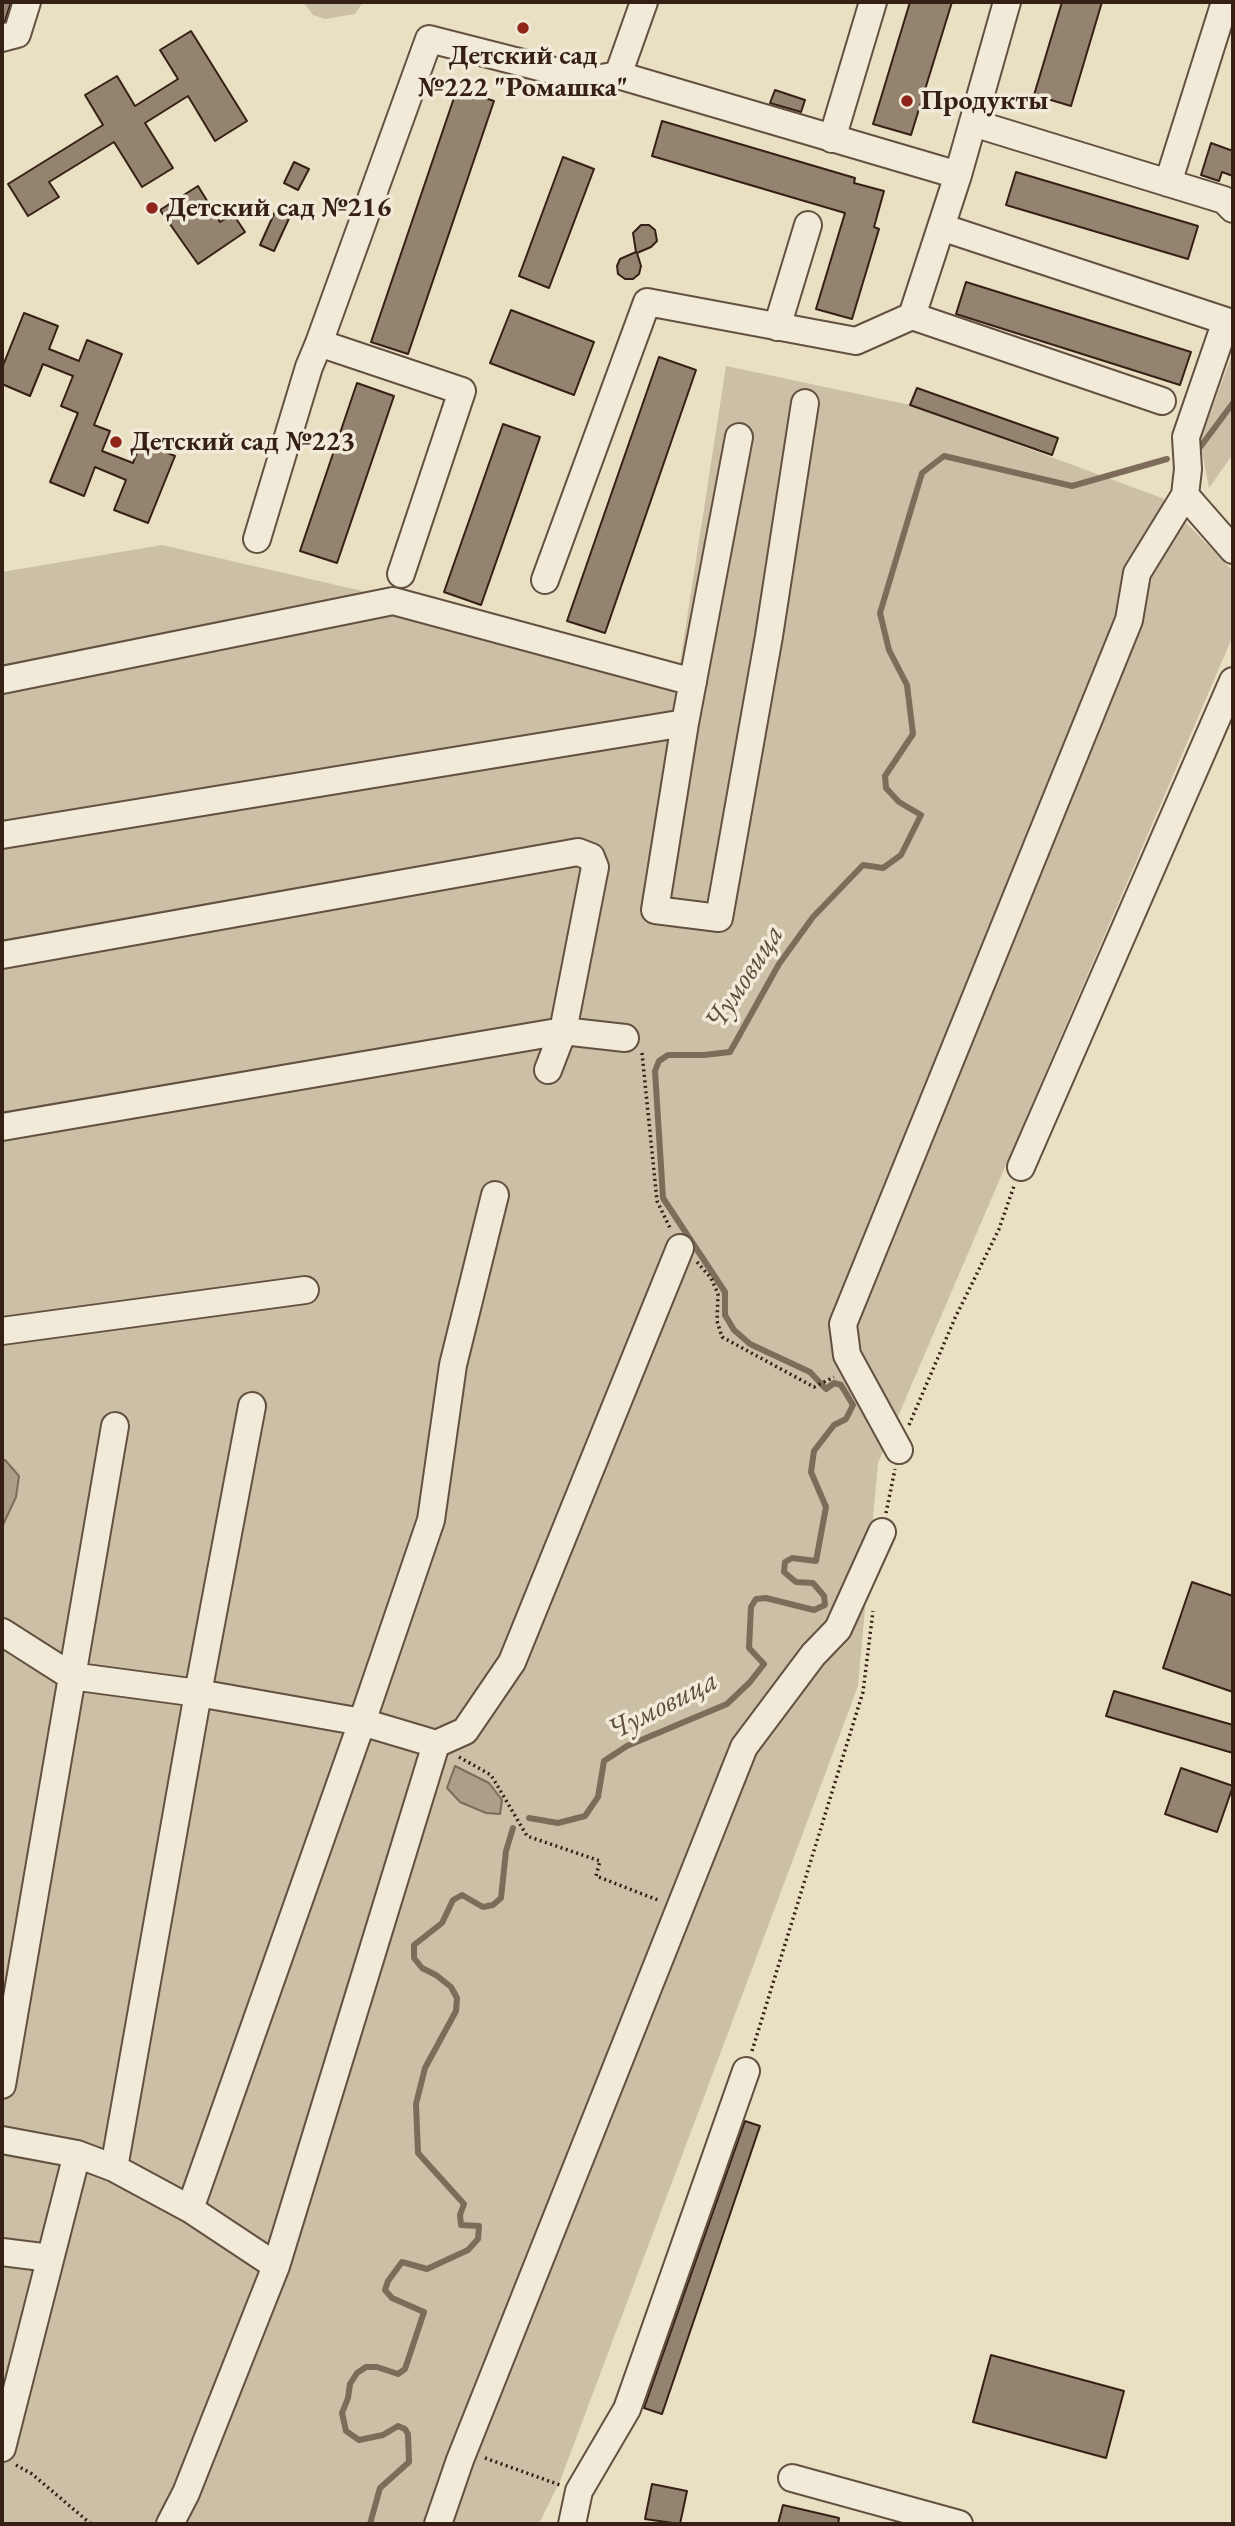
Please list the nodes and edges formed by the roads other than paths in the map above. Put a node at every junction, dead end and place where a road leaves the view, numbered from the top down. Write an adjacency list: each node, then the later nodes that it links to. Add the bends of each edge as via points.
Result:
1 (27, 2): 6 (street, via 17,34)
2 (644, 2): 7 (street)
3 (873, 2): 9 (street)
4 (1007, 2): 8 (street)
5 (1225, 2): 11 (street)
6 (2, 38)
7 (618, 75): 9 (street); 17 (street, via 590,80 429,39)
8 (973, 123): 10 (street); 11 (street)
9 (832, 139): 10 (street)
10 (958, 175): 14 (street)
11 (1168, 183): 12 (street, via 1224,200)
12 (1233, 209)
13 (808, 225): 16 (street)
14 (941, 227): 15 (street); 21 (street, via 1226,321 1186,437)
15 (912, 316): 16 (street, via 856,341); 18 (street)
16 (777, 327): 25 (street, via 647,302)
17 (319, 343): 22 (street); 24 (street, via 462,391)
18 (1161, 401)
19 (806, 403): 29 (street, via 719,918 655,910)
20 (738, 437): 28 (street)
21 (1185, 495): 23 (street); 43 (street, via 1137,573 1129,620 843,1324 847,1355)
22 (257, 539)
23 (1233, 550)
24 (401, 574)
25 (545, 580)
26 (2, 681): 28 (street, via 393,601)
27 (1233, 681): 36 (street)
28 (693, 682): 29 (street)
29 (685, 723): 30 (street)
30 (2, 835)
31 (2, 955): 32 (street, via 578,852 591,857 595,867)
32 (564, 1031): 33 (street); 34 (street); 35 (street)
33 (625, 1038)
34 (548, 1070)
35 (2, 1127)
36 (1021, 1167)
37 (495, 1195): 48 (street, via 453,1365 431,1520)
38 (680, 1248): 49 (street, via 512,1662 465,1731)
39 (305, 1290): 40 (street)
40 (2, 1331)
41 (252, 1406): 47 (street)
42 (115, 1426): 46 (street)
43 (899, 1450)
44 (882, 1532): 62 (street, via 838,1629 744,1747)
45 (2, 1632): 46 (street)
46 (71, 1676): 47 (street); 51 (street)
47 (198, 1693): 48 (street); 54 (street)
48 (362, 1722): 49 (street); 55 (street)
49 (436, 1744): 58 (street)
50 (746, 2071): 63 (street, via 627,2409 579,2491)
51 (2, 2085)
52 (2, 2140): 53 (street)
53 (77, 2154): 54 (street); 57 (street)
54 (114, 2168): 55 (street)
55 (190, 2209): 58 (street)
56 (2, 2252): 57 (street)
57 (50, 2258): 59 (street)
58 (276, 2266): 61 (street)
59 (6, 2441)
60 (792, 2478): 64 (street)
61 (170, 2524)
62 (438, 2524)
63 (572, 2524)
64 (958, 2524)

